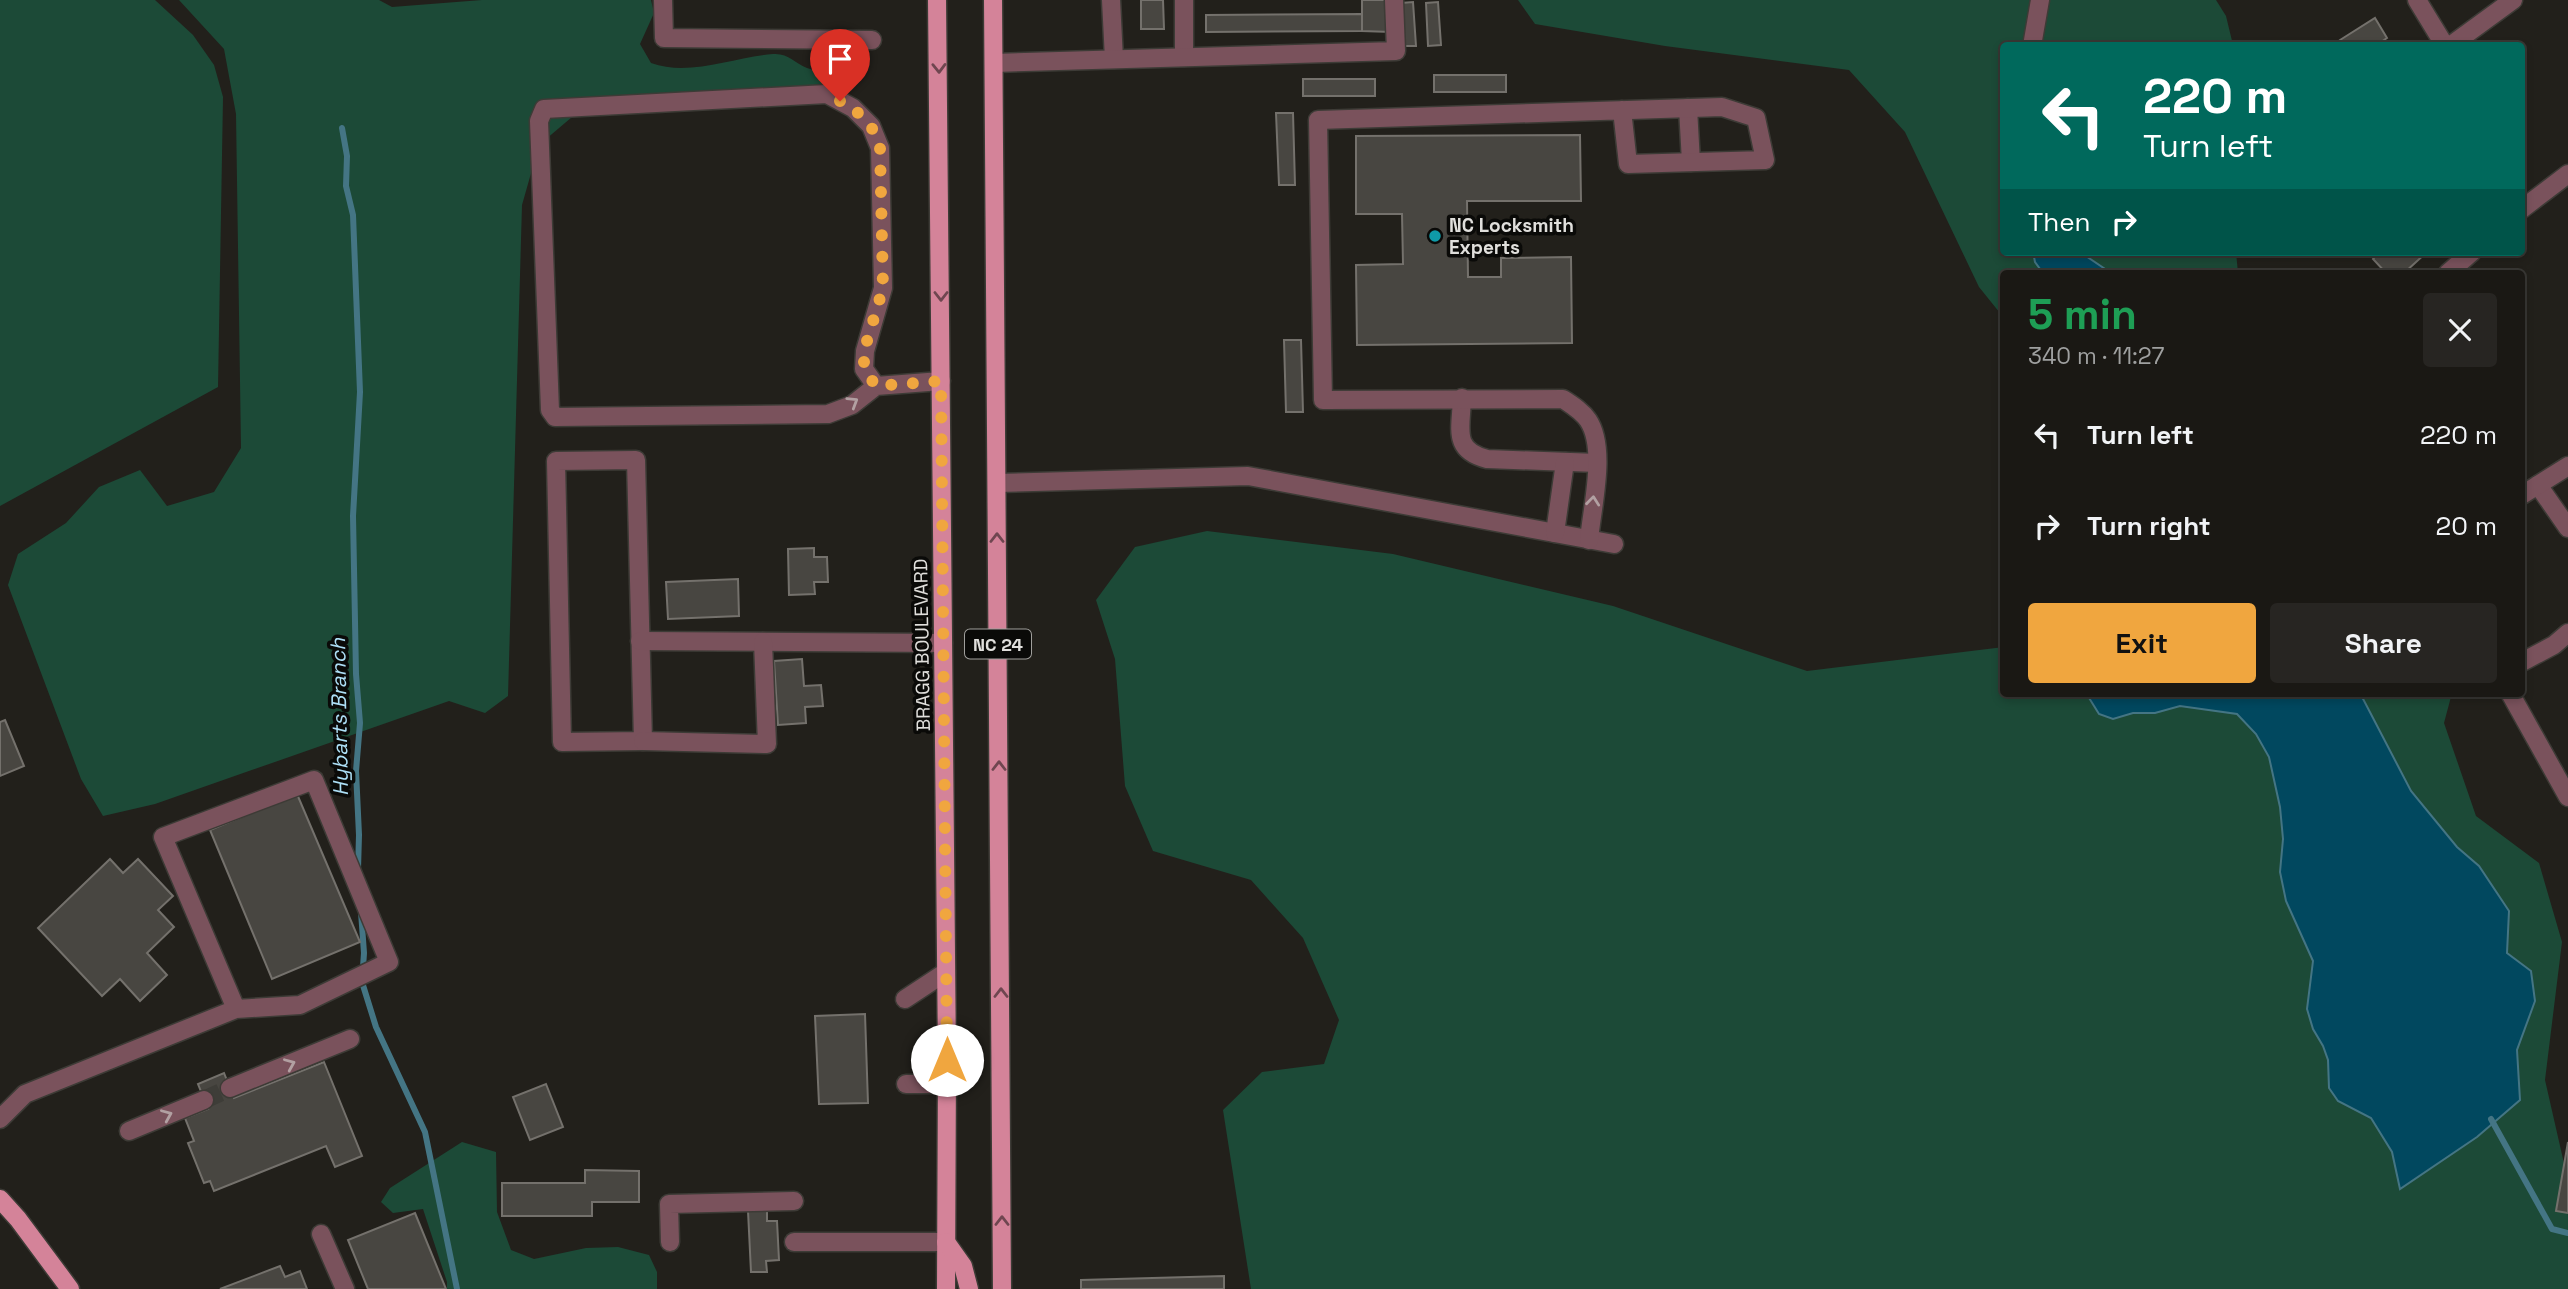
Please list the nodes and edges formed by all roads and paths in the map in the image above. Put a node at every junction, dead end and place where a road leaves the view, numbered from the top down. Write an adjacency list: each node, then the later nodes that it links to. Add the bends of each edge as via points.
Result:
1 (663, 0): 10 (street, via 664,38)
2 (937, 0): 24 (main road, BRAGG BOULEVARD / NC 24, one-way to 24)
3 (993, 0): 16 (main road, NC 24)
4 (1111, 0): 15 (street)
5 (1184, 0): 14 (street)
6 (1394, 0): 14 (street, via 1396,51)
7 (2040, 0): 11 (street)
8 (2417, 0): 12 (street)
9 (2513, 0): 13 (street)
10 (872, 40)
11 (2033, 42)
12 (2445, 42)
13 (2454, 42)
14 (1184, 57): 15 (street)
15 (1114, 59): 16 (street)
16 (994, 63): 30 (main road, NC 24)
17 (1688, 108): 18 (street); 19 (street); 19 (street, via 1722,107 1756,118 1765,160)
18 (1622, 110): 19 (street, via 1628,164); 26 (street, via 1318,120 1323,400)
19 (1691, 162)
20 (2568, 174): 21 (street)
21 (2525, 207)
22 (2467, 256): 23 (street)
23 (2451, 270)
24 (941, 381): 25 (street); 40 (main road, BRAGG BOULEVARD / NC 24)
25 (876, 386): 25 (street, one-way to 25, via 864,369 864,351 883,288 880,148 871,126 853,108 827,94 544,109 539,121 550,410 555,417 828,414 852,405)
26 (1462, 398): 27 (street, via 1461,437 1471,455); 28 (street, via 1563,398 1590,422 1599,447)
27 (1565, 462): 28 (street); 34 (street)
28 (1597, 463): 35 (street, one-way to 28)
29 (2568, 466): 31 (street)
30 (997, 483): 34 (street, via 1248,476); 65 (main road, NC 24, one-way to 30)
31 (2538, 485): 32 (street); 33 (street)
32 (2525, 493)
33 (2568, 528)
34 (1555, 534): 35 (street)
35 (1589, 540): 36 (street)
36 (1614, 544)
37 (2568, 633): 41 (street)
38 (640, 641): 39 (street); 43 (street); 43 (street, via 636,460 556,461 562,742)
39 (763, 642): 40 (street); 43 (street, via 767,744)
40 (943, 643): 45 (main road, BRAGG BOULEVARD / NC 24)
41 (2525, 660)
42 (2512, 697): 44 (street)
43 (643, 741)
44 (2568, 797)
45 (946, 972): 46 (street); 50 (main road, BRAGG BOULEVARD / NC 24)
46 (905, 999)
47 (236, 1009): 47 (street, via 163,837 314,780 389,962 300,1005); 53 (street, via 25,1094)
48 (350, 1039): 51 (street, one-way to 48)
49 (906, 1084): 50 (street)
50 (947, 1084): 60 (main road, BRAGG BOULEVARD / NC 24)
51 (230, 1088)
52 (204, 1100): 54 (street, one-way to 52)
53 (0, 1119)
54 (130, 1131)
55 (0, 1199): 61 (main road)
56 (794, 1200): 58 (street, via 669,1204)
57 (321, 1234): 62 (street)
58 (670, 1242)
59 (794, 1242): 60 (street)
60 (946, 1242): 63 (main road, BRAGG BOULEVARD / NC 24); 64 (main road, via 963,1266)
61 (70, 1289)
62 (345, 1289)
63 (946, 1289)
64 (968, 1289)
65 (1002, 1289)

